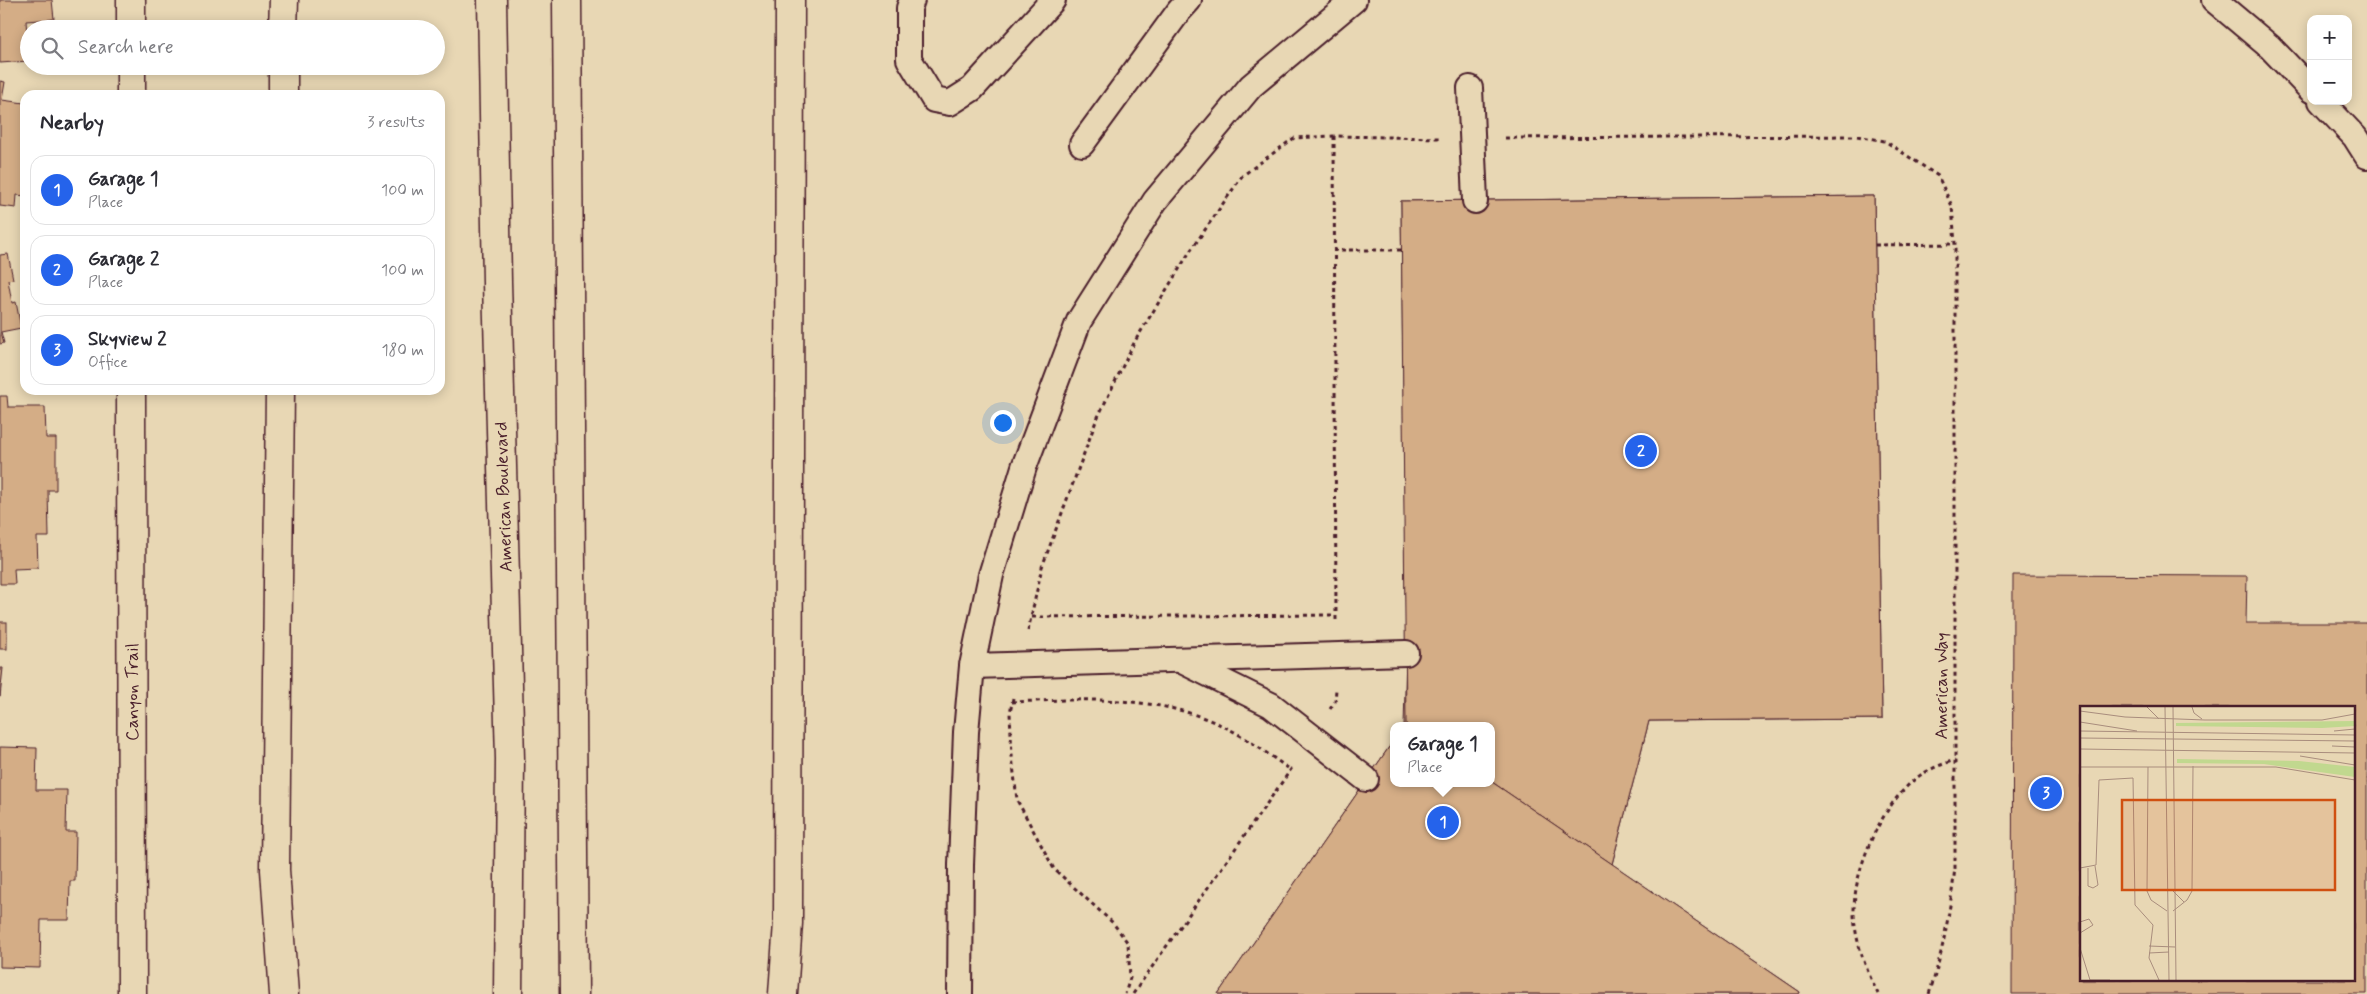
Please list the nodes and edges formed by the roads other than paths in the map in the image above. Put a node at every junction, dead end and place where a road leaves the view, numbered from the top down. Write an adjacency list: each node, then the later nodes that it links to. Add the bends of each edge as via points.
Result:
1 (131, 0): 11 (street)
2 (284, 0): 12 (street)
3 (492, 0): 31 (street, American Boulevard, via 510,759)
4 (568, 0): 32 (street)
5 (790, 0): 33 (street, via 788,923)
6 (912, 0): 7 (lane, via 909,8 909,59 934,100 950,103 972,89)
7 (1053, 0)
8 (1189, 0): 20 (lane)
9 (1354, 0): 27 (lane, via 1251,86 1155,202 1079,321 1024,467 991,575)
10 (2214, 0): 15 (lane, via 2270,47)
11 (131, 20)
12 (283, 20)
13 (131, 75): 17 (street)
14 (283, 75): 18 (street)
15 (2307, 86)
16 (1470, 88): 22 (lane)
17 (131, 90)
18 (283, 90)
19 (2325, 105): 21 (lane, via 2355,137)
20 (1082, 144)
21 (2367, 156)
22 (1475, 201)
23 (132, 395): 29 (street, Canyon Trail)
24 (280, 395): 30 (street, via 275,870)
25 (1406, 653): 26 (lane)
26 (1183, 661): 27 (lane); 28 (lane, via 1271,705)
27 (972, 666): 34 (lane, via 962,827)
28 (1366, 779)
29 (132, 994)
30 (284, 994)
31 (508, 994)
32 (574, 994)
33 (783, 994)
34 (960, 994)

